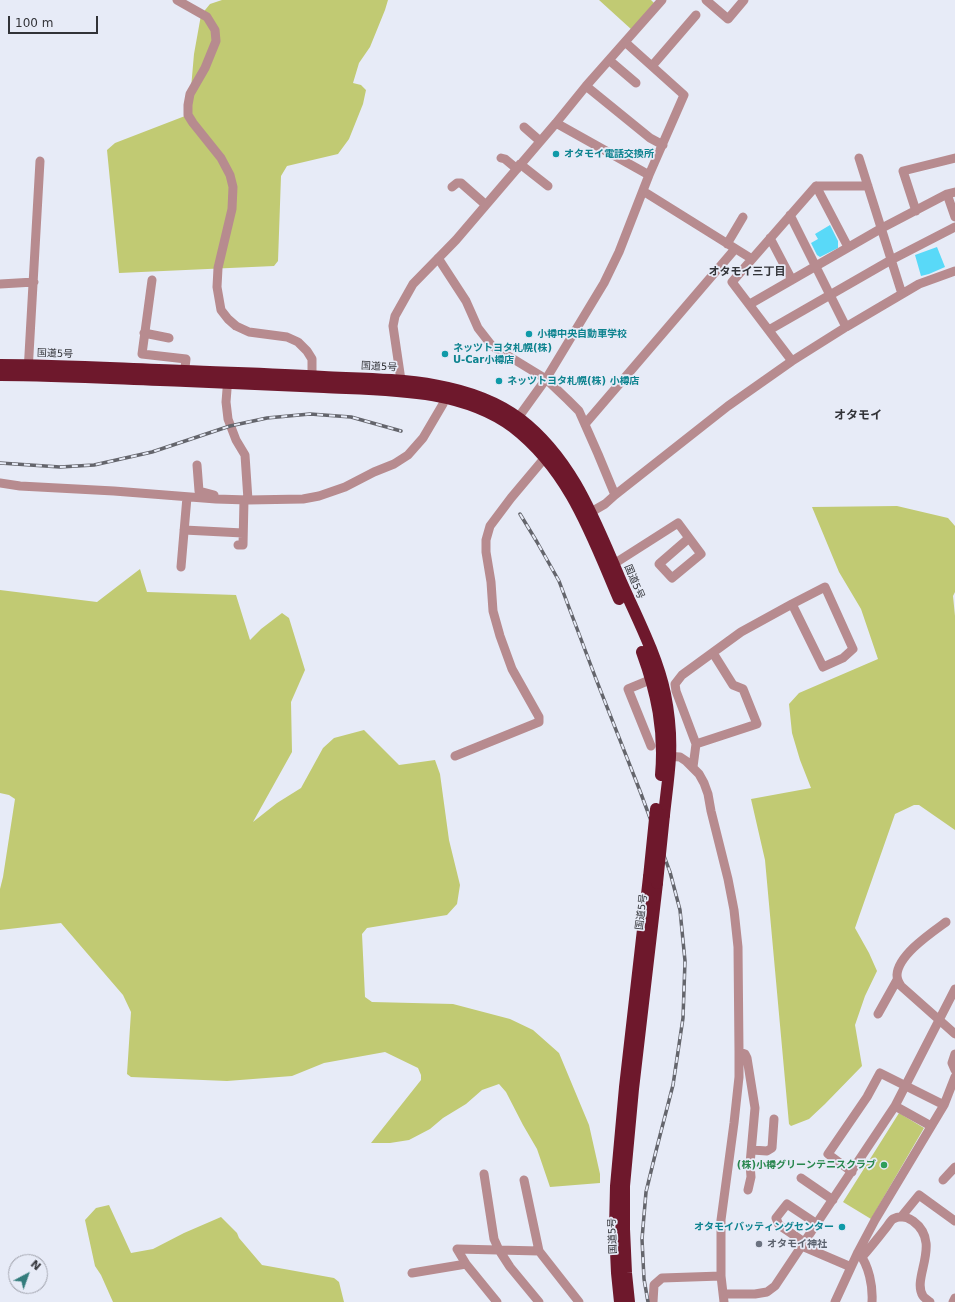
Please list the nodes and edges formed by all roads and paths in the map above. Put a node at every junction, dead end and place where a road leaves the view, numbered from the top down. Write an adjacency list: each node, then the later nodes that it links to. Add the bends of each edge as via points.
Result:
1 (177, 0): 60 (street, via 207,17 216,35 205,68 190,94 188,115 221,158 233,187 232,209 218,268 217,287 221,310 236,326 249,332 287,337 298,342 312,359)
2 (662, 0): 6 (street)
3 (706, 0): 4 (street, via 728,19)
4 (744, 0)
5 (696, 15): 8 (street)
6 (625, 42): 7 (street); 8 (street)
7 (609, 60): 9 (street); 10 (street)
8 (652, 66): 14 (street, via 684,95)
9 (636, 83)
10 (586, 86): 11 (street); 14 (street, via 650,138)
11 (556, 123): 13 (street); 20 (street)
12 (524, 126): 13 (street)
13 (540, 141): 19 (street)
14 (663, 145): 20 (street)
15 (501, 158): 19 (street)
16 (859, 158): 23 (street)
17 (955, 158): 28 (street, via 903,171)
18 (40, 161): 44 (street)
19 (519, 167): 21 (street); 27 (street)
20 (649, 175): 25 (street)
21 (548, 186)
22 (816, 186): 23 (street); 29 (street); 36 (street)
23 (868, 186): 33 (street)
24 (452, 187): 27 (street, via 457,182 461,183)
25 (643, 191): 35 (street); 59 (street, via 604,283)
26 (951, 193): 28 (street); 31 (street)
27 (486, 205): 37 (street)
28 (916, 211): 33 (street)
29 (790, 215): 34 (street); 40 (street)
30 (743, 217): 35 (street)
31 (955, 217)
32 (955, 227): 39 (street)
33 (882, 228): 36 (street); 39 (street)
34 (770, 238): 38 (street); 43 (street)
35 (731, 246): 38 (street); 64 (street)
36 (848, 247): 40 (street)
37 (438, 258): 59 (street, via 466,301 478,328 492,346); 61 (street, via 413,284 395,316 393,326)
38 (752, 259): 48 (street, via 732,282)
39 (891, 260): 46 (street); 47 (street)
40 (815, 266): 43 (street); 47 (street)
41 (955, 272): 46 (street, via 918,284)
42 (152, 280): 51 (street)
43 (792, 280): 48 (street)
44 (34, 282): 45 (street); 55 (street)
45 (0, 284)
46 (902, 294): 49 (street)
47 (830, 296): 49 (street); 50 (street)
48 (750, 304): 50 (street)
49 (846, 327): 53 (street)
50 (769, 330): 53 (street)
51 (144, 333): 52 (street); 57 (street, via 142,354 186,359)
52 (169, 338)
53 (792, 361): 68 (street, via 728,406)
54 (0, 365): 55 (highway, 国道5号)
55 (28, 370): 56 (highway, 国道5号); 57 (highway, 国道5号)
56 (0, 375)
57 (184, 376): 58 (highway, 国道5号)
58 (228, 377): 60 (highway, 国道5号); 71 (street, via 228,419 245,454)
59 (546, 379): 63 (street); 64 (street, via 574,405)
60 (312, 381): 61 (highway, 国道5号)
61 (402, 386): 62 (highway, 国道5号); 63 (highway, 国道5号, via 448,388 475,396 498,406)
62 (445, 397): 63 (highway, 国道5号); 71 (street, via 423,438 408,455 394,464 319,496 303,499)
63 (515, 422): 65 (highway, 国道5号)
64 (585, 424): 68 (street)
65 (549, 454): 72 (highway, 国道5号, via 574,480); 84 (street, via 490,526 486,540 493,611 500,636 512,669 539,717 539,722)
66 (197, 465): 70 (street, via 199,491 215,495)
67 (0, 483): 69 (street)
68 (615, 495): 72 (street)
69 (186, 497): 70 (street); 73 (street)
70 (216, 499): 71 (street)
71 (246, 500): 74 (street)
72 (587, 514): 78 (highway, 国道5号)
73 (184, 530): 74 (street); 77 (street)
74 (243, 533): 76 (street, via 242,545)
75 (689, 538): 75 (street, via 701,554 672,578 659,564); 78 (street, via 678,523)
76 (238, 545)
77 (181, 567)
78 (610, 567): 81 (highway, 国道5号, via 648,644)
79 (792, 604): 79 (street, via 823,667 843,658 853,649 825,587); 80 (street, via 741,632)
80 (713, 653): 82 (street, via 682,675 675,684); 82 (street, via 733,685 744,689 757,724)
81 (656, 677): 83 (street, via 628,689); 85 (highway, 国道5号, via 668,712)
82 (696, 744): 86 (street)
83 (651, 746)
84 (455, 756)
85 (666, 756): 86 (street, via 680,757); 87 (highway, 国道5号, bridge)
86 (693, 767): 94 (street, via 708,794 734,910 738,947)
87 (653, 880): 128 (highway, 国道5号, via 624,1087 616,1186); 129 (highway, 国道5号, via 624,1186)
88 (946, 922): 89 (street, via 906,956 900,965)
89 (897, 980): 91 (street); 92 (street)
90 (955, 989): 92 (street)
91 (878, 1014)
92 (939, 1020): 93 (street); 98 (street)
93 (955, 1034)
94 (739, 1052): 103 (street, via 747,1058 755,1108); 122 (street, via 734,1123 721,1220)
95 (955, 1054): 96 (street, via 952,1063)
96 (955, 1070)
97 (955, 1077): 99 (street)
98 (905, 1086): 99 (street); 100 (street); 105 (street, via 880,1073 867,1097 828,1154)
99 (944, 1105): 102 (street)
100 (895, 1106): 102 (street); 105 (street)
101 (774, 1119): 103 (street, via 772,1148 767,1151)
102 (931, 1126): 118 (street, via 875,1220)
103 (752, 1150): 110 (street)
104 (955, 1168): 109 (street)
105 (852, 1172): 111 (street)
106 (484, 1174): 116 (street)
107 (801, 1178): 111 (street)
108 (524, 1180): 117 (street)
109 (943, 1180)
110 (748, 1190)
111 (833, 1200): 114 (street)
112 (901, 1217): 113 (street, via 919,1195); 118 (street, via 893,1220); 133 (street, via 914,1222 923,1233 926,1252 920,1288 923,1296)
113 (955, 1221)
114 (817, 1224): 115 (street); 115 (street, via 787,1204 776,1218 779,1225)
115 (803, 1244): 120 (street); 123 (street, via 775,1286 767,1292)
116 (498, 1250): 117 (street); 119 (street, via 457,1249); 126 (street)
117 (539, 1251): 127 (street)
118 (860, 1254): 120 (street); 132 (street, via 870,1279)
119 (466, 1264): 121 (street); 125 (street)
120 (851, 1267): 131 (street)
121 (412, 1274)
122 (721, 1276): 123 (street); 130 (street, via 662,1278 654,1285)
123 (724, 1298)
124 (955, 1298): 134 (street)
125 (497, 1302)
126 (539, 1302)
127 (579, 1302)
128 (620, 1302)
129 (629, 1302)
130 (653, 1302)
131 (835, 1302)
132 (872, 1302)
133 (930, 1302)
134 (953, 1302)

